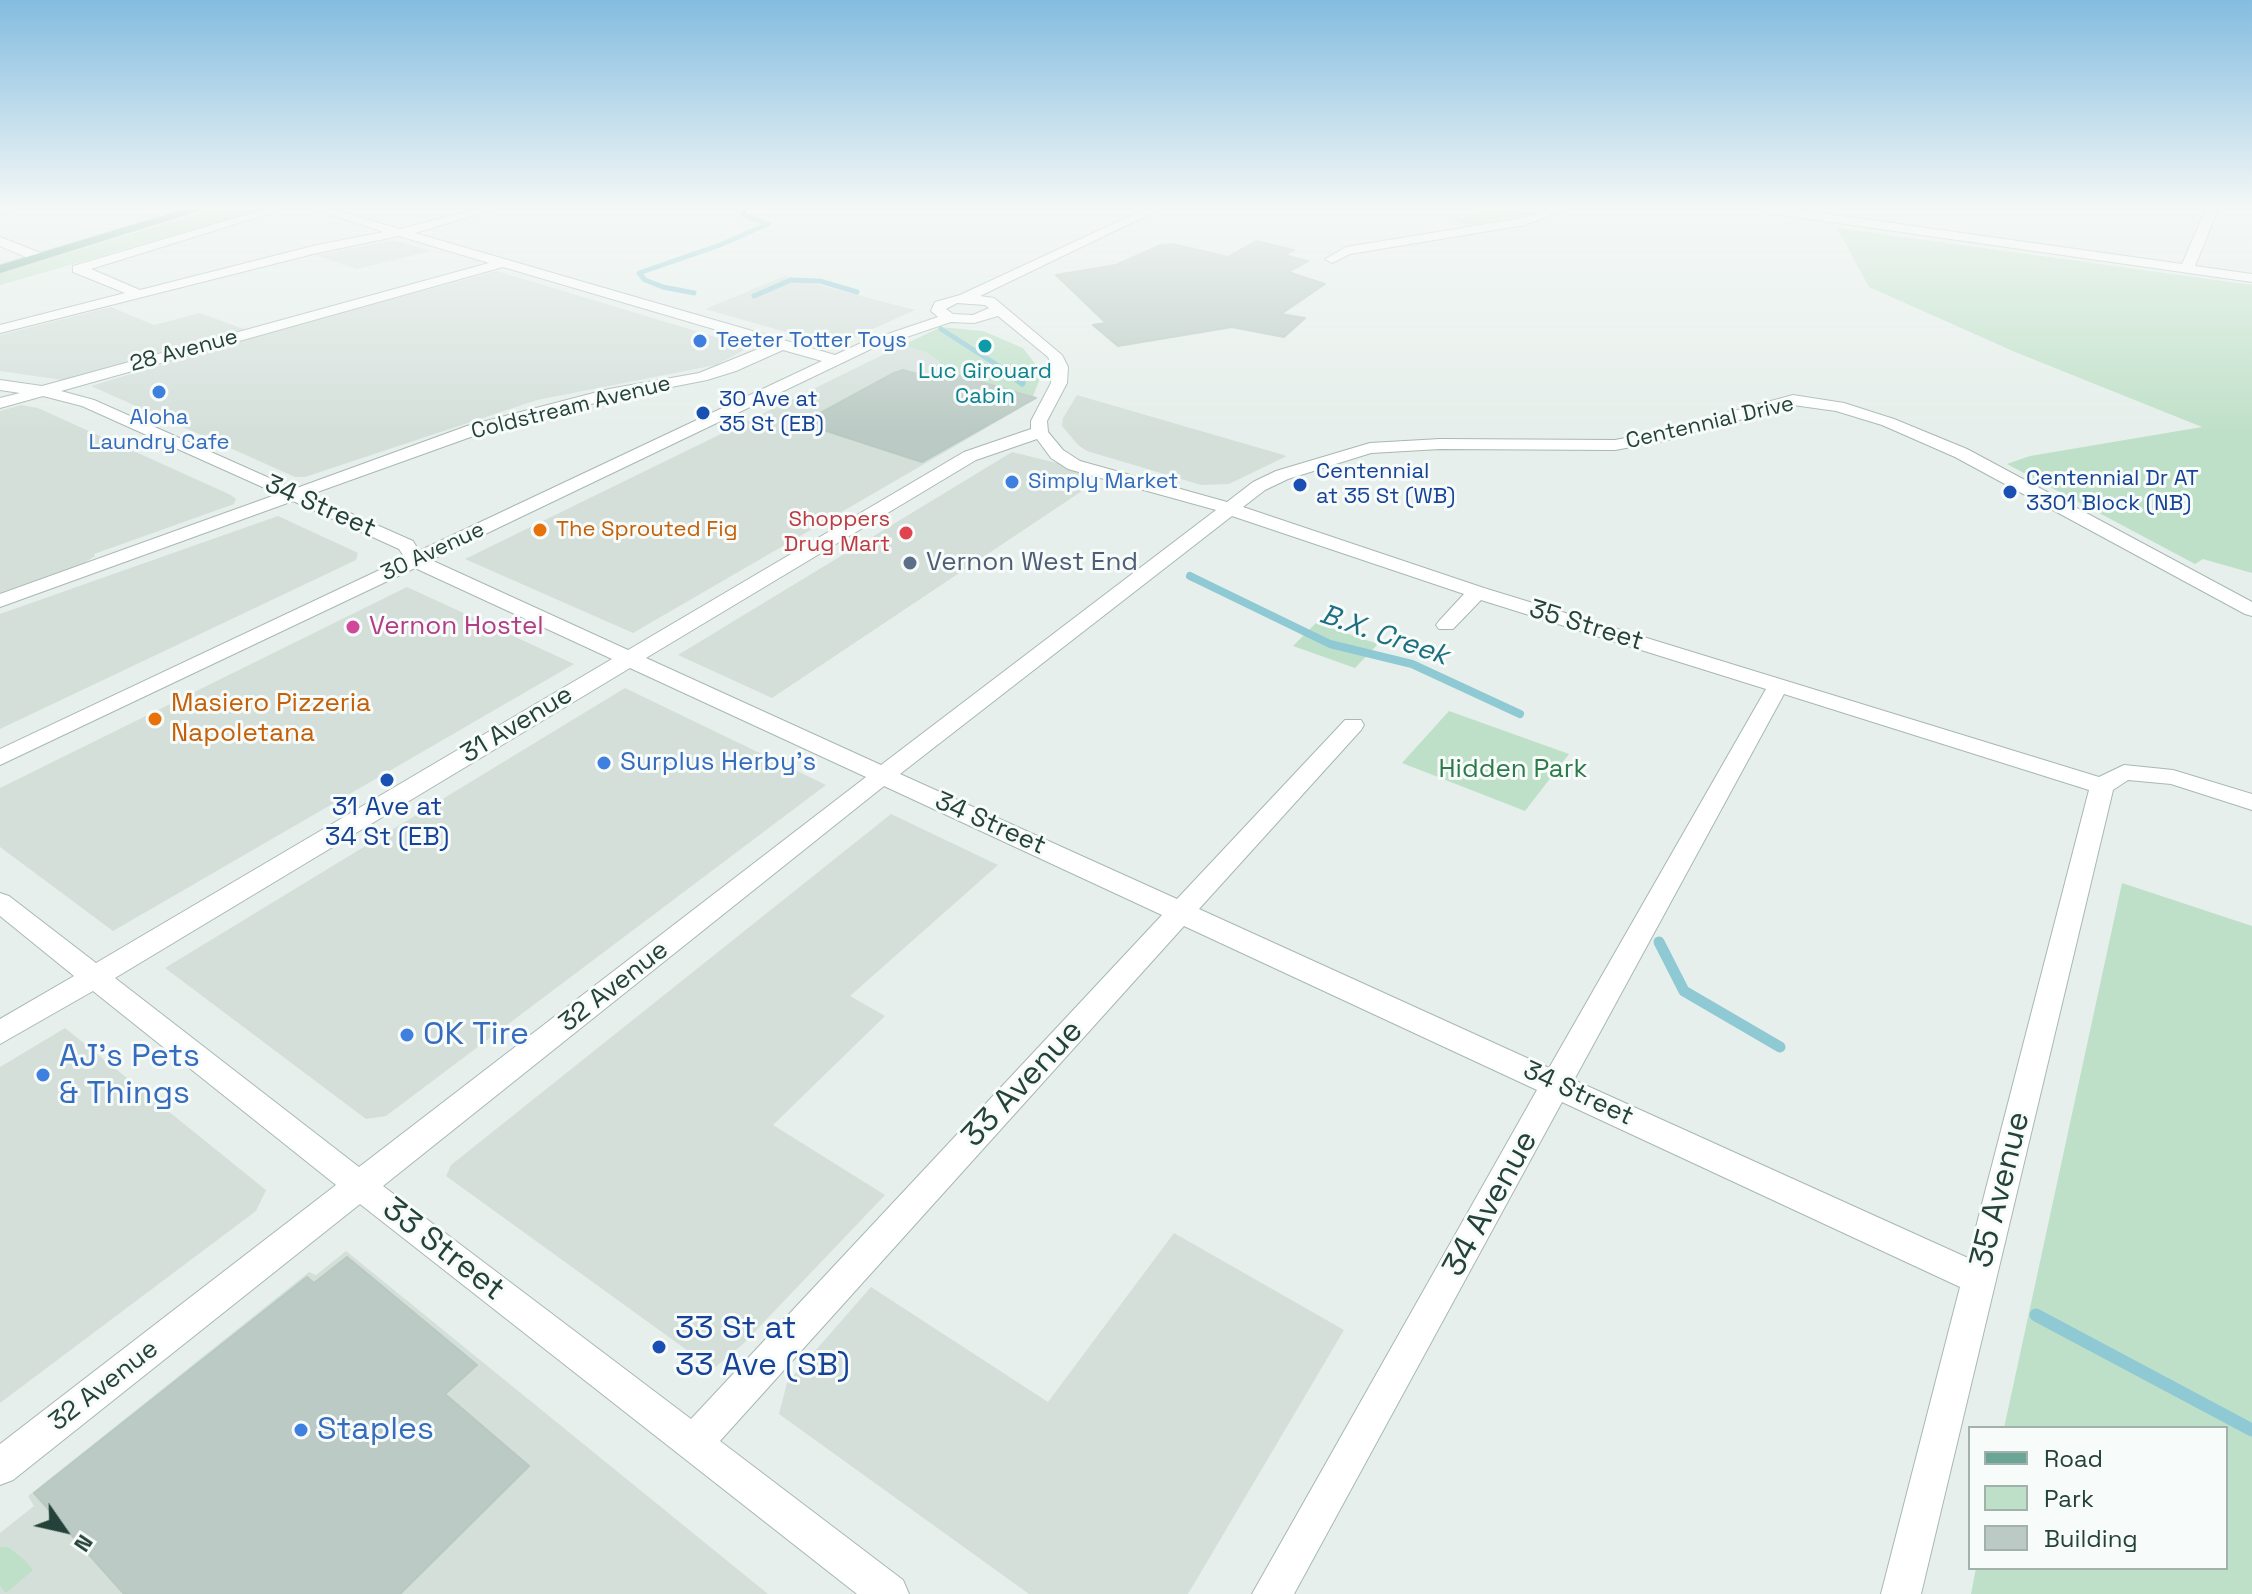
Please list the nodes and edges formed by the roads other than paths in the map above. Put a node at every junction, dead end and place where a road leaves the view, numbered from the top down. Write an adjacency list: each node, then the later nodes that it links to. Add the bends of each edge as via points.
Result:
1 (113, 283): 7 (street)
2 (181, 283): 7 (street)
3 (431, 283): 17 (street, 28 Avenue)
4 (578, 283): 14 (street)
5 (998, 283): 8 (street)
6 (1015, 283): 9 (street)
7 (139, 294): 12 (street)
8 (965, 298): 9 (street); 10 (street, via 946,302)
9 (990, 304): 11 (street, via 993,313); 13 (street)
10 (944, 315): 11 (street); 15 (street, 30 Avenue)
11 (974, 319): 13 (street)
12 (0, 329)
13 (1030, 336): 18 (street, via 1054,355 1060,367)
14 (781, 345): 15 (street); 23 (street, Coldstream Avenue, via 702,377 609,394 473,430)
15 (835, 360): 25 (street, 30 Avenue)
16 (0, 385): 17 (street, 34 Street)
17 (42, 391): 19 (street, 28 Avenue); 23 (street, 34 Street, via 88,403)
18 (1051, 399): 20 (street, via 1039,421); 21 (street)
19 (0, 403)
20 (1040, 432): 21 (street, 31 Avenue); 22 (street, 35 Street)
21 (970, 456): 22 (street, via 1013,451); 30 (street, 31 Avenue)
22 (1074, 465): 24 (street, 35 Street)
23 (297, 496): 25 (street, 34 Street, via 406,545); 27 (street, Coldstream Avenue)
24 (1230, 509): 26 (street, 35 Street); 28 (street, Centennial Drive, via 1282,475 1370,448 1615,445 1793,400 1838,406 1961,453); 34 (street, 32 Avenue)
25 (416, 561): 30 (street, 34 Street); 33 (street, 30 Avenue)
26 (1477, 592): 29 (street); 31 (street, 35 Street)
27 (0, 601)
28 (2252, 610)
29 (1446, 625)
30 (629, 659): 34 (street, 34 Street); 39 (street, 31 Avenue)
31 (1778, 686): 35 (street, 35 Street); 41 (street, 34 Avenue)
32 (1353, 725): 38 (street, 33 Avenue)
33 (0, 758)
34 (883, 776): 38 (street, 34 Street); 42 (street, 32 Avenue)
35 (2102, 786): 36 (street, via 2124,772 2173,777); 43 (street, 35 Avenue)
36 (2252, 802)
37 (0, 902): 39 (street, 33 Street)
38 (1182, 911): 41 (street, 34 Street); 44 (street, 33 Avenue)
39 (95, 977): 40 (street, 31 Avenue); 42 (street, 33 Street)
40 (0, 1033)
41 (1558, 1085): 43 (street, 34 Street); 47 (street, 34 Avenue)
42 (360, 1186): 44 (street, 33 Street); 45 (street, 32 Avenue)
43 (1978, 1279): 48 (street, 35 Avenue)
44 (694, 1442): 46 (street, 33 Street)
45 (0, 1467)
46 (889, 1594)
47 (1272, 1594)
48 (1901, 1594)

